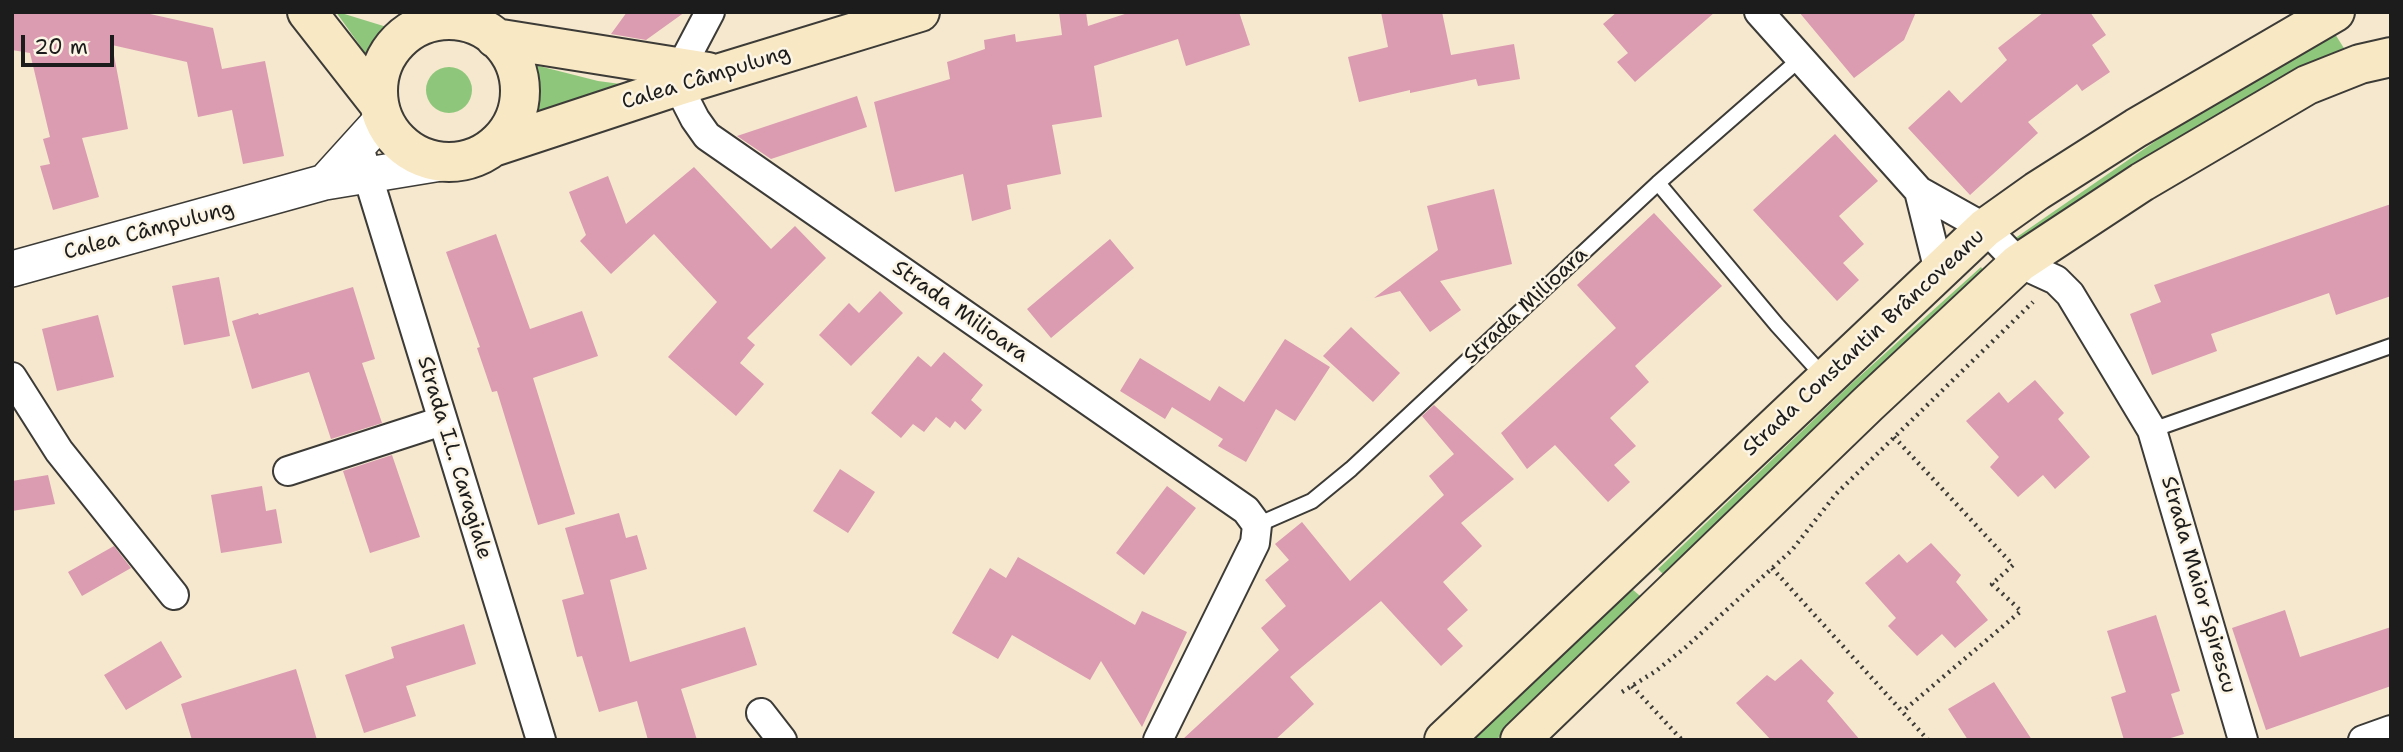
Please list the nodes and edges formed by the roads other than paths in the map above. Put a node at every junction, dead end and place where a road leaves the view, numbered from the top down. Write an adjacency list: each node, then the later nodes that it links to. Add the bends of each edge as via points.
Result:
1 (307, 12): 12 (main road)
2 (386, 12): 7 (main road)
3 (710, 12): 11 (street)
4 (920, 12): 11 (main road, Calea Câmpulung)
5 (1759, 12): 10 (street)
6 (2334, 12): 18 (main road, Strada Constantin Brâncoveanu, via 2136,128)
7 (435, 22): 8 (main road, via 469,23); 12 (main road, via 414,30 391,50 379,78)
8 (495, 38): 11 (main road); 13 (main road, via 512,59 520,90 515,117)
9 (2391, 57): 19 (main road, via 2329,75 2295,92 2142,182)
10 (1800, 59): 16 (lane, Strada Milioara); 17 (street)
11 (692, 75): 13 (main road, Calea Câmpulung); 28 (street, Strada Milioara, via 695,119 708,136 1235,502)
12 (381, 111): 14 (street); 15 (main road, via 394,136 409,150)
13 (493, 147): 15 (main road, via 473,158)
14 (363, 161): 15 (street, Calea Câmpulung); 20 (street, Calea Câmpulung, via 326,182); 25 (street, Strada I.L. Caragiale)
15 (447, 162)
16 (1658, 183): 24 (lane); 28 (lane, Strada Milioara, via 1351,469 1312,501)
17 (1919, 191): 18 (street); 21 (street)
18 (1986, 228): 19 (street); 21 (main road, Strada Constantin Brâncoveanu)
19 (2019, 263): 26 (street, Strada Maior Spirescu, via 2056,280 2070,294); 31 (main road)
20 (12, 269)
21 (1939, 271): 24 (main road, Strada Constantin Brâncoveanu)
22 (2391, 345): 26 (lane)
23 (12, 377): 30 (street, via 59,451)
24 (1825, 378): 29 (main road, Strada Constantin Brâncoveanu)
25 (442, 421): 27 (street); 34 (street, Strada I.L. Caragiale)
26 (2152, 430): 39 (street, Strada Maior Spirescu)
27 (288, 471)
28 (1257, 525): 36 (street, via 1255,543)
29 (1633, 562): 31 (main road); 37 (main road, Strada Constantin Brâncoveanu)
30 (174, 595)
31 (1668, 599): 38 (main road)
32 (761, 713): 35 (street)
33 (2391, 730): 40 (street)
34 (541, 740)
35 (782, 740)
36 (1158, 740)
37 (1444, 740)
38 (1520, 740)
39 (2243, 740)
40 (2363, 740)

